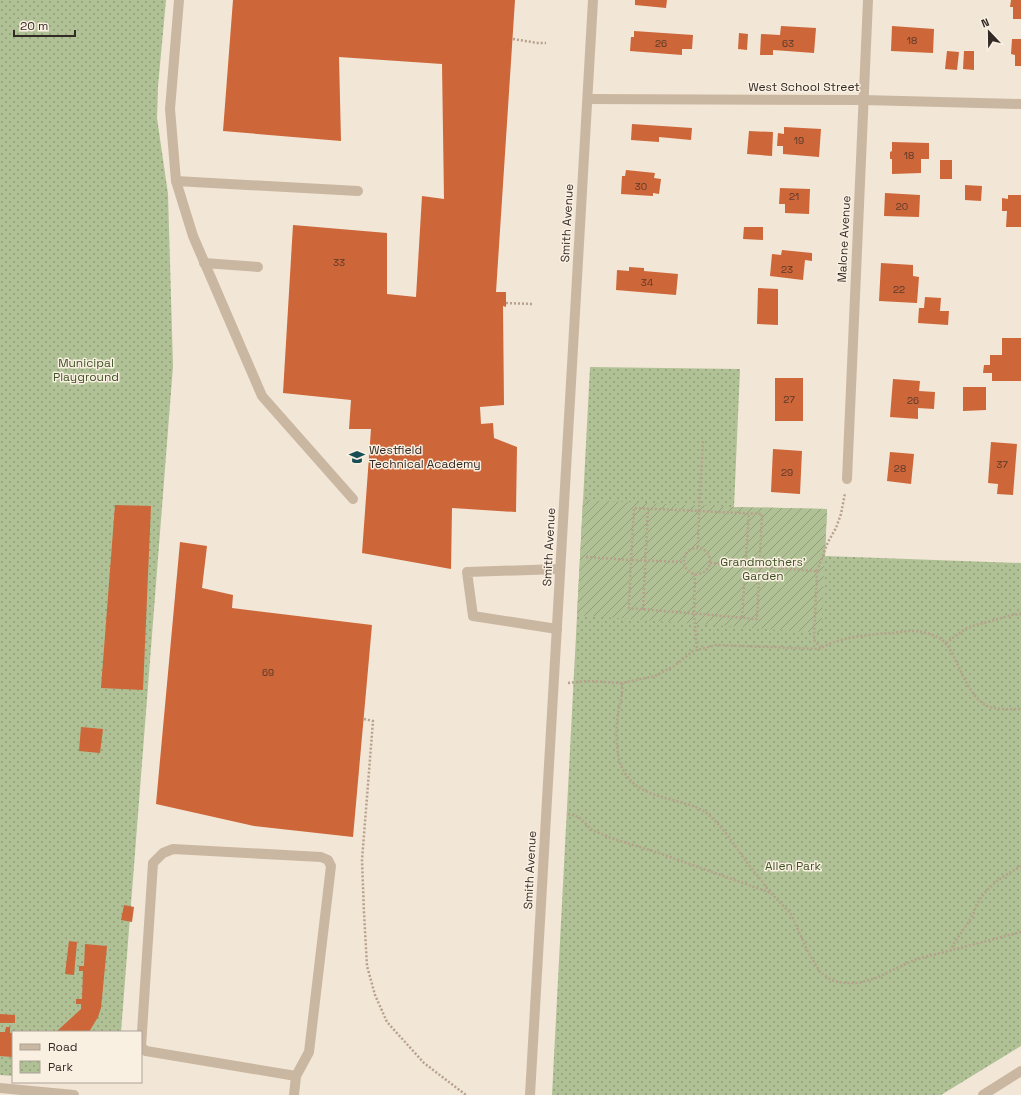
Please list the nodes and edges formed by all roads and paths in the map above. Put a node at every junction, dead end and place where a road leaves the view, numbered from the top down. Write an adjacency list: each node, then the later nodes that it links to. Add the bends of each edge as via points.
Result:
1 (179, 0): 9 (street, via 170,108)
2 (593, 0): 6 (street, Smith Avenue)
3 (868, 0): 7 (street, Malone Avenue)
4 (512, 39): 5 (path)
5 (546, 43)
6 (588, 99): 7 (street, West School Street); 29 (street, Smith Avenue)
7 (864, 100): 8 (street, West School Street); 16 (street, Malone Avenue)
8 (1021, 104)
9 (176, 181): 10 (street); 11 (street, via 192,236)
10 (358, 190)
11 (204, 263): 12 (street); 17 (street, via 262,396)
12 (258, 267)
13 (506, 303): 14 (path)
14 (532, 304)
15 (703, 439): 19 (path)
16 (847, 479): 30 (path, via 841,514)
17 (353, 499)
18 (648, 508): 19 (path); 23 (path, via 634,508); 24 (path)
19 (699, 511): 20 (path); 21 (path)
20 (750, 514): 27 (path); 28 (path, via 762,514)
21 (698, 547): 25 (path, via 687,551); 26 (path, via 709,554)
22 (586, 557): 23 (path)
23 (631, 560): 24 (path); 32 (path, via 629,608)
24 (645, 560): 25 (path); 32 (path)
25 (683, 562): 31 (path, via 687,570)
26 (710, 563): 27 (path); 31 (path, via 703,573)
27 (746, 566): 28 (path); 35 (path)
28 (759, 567): 30 (path); 35 (path, via 757,619)
29 (560, 569): 36 (street, Smith Avenue); 36 (street, via 467,572 473,616)
30 (817, 570): 38 (path, via 814,636)
31 (695, 574): 33 (path)
32 (643, 610): 33 (path)
33 (694, 614): 35 (path); 39 (path)
34 (1021, 614): 37 (path, via 965,629)
35 (742, 618)
36 (557, 629): 41 (street, Smith Avenue)
37 (946, 643): 38 (path, via 929,634 912,631 847,639); 42 (path, via 968,688 979,699 989,706)
38 (821, 648): 39 (path, via 716,645)
39 (697, 650): 40 (path, via 655,676)
40 (622, 683): 41 (path, via 587,681); 46 (path, via 617,748 622,768 631,782 649,793 706,812)
41 (554, 684): 58 (street, Smith Avenue)
42 (1021, 709)
43 (364, 719): 57 (path, via 373,721 362,860 368,966 375,995 387,1022 424,1063)
44 (568, 814): 46 (path, via 579,816 592,830 611,838)
45 (1021, 866): 48 (path, via 1000,877 977,902 973,916 954,941)
46 (771, 893): 48 (path, via 791,914 820,972 831,980 859,983 914,960)
47 (1021, 932): 48 (path)
48 (950, 952)
49 (142, 1032): 52 (street, via 153,863 162,853 173,849 321,857 328,860 331,866 309,1052)
50 (142, 1048): 52 (street, via 146,1052)
51 (1021, 1071): 54 (street)
52 (296, 1076): 56 (street)
53 (0, 1088): 55 (street)
54 (988, 1094)
55 (74, 1095)
56 (294, 1095)
57 (466, 1095)
58 (530, 1095)

